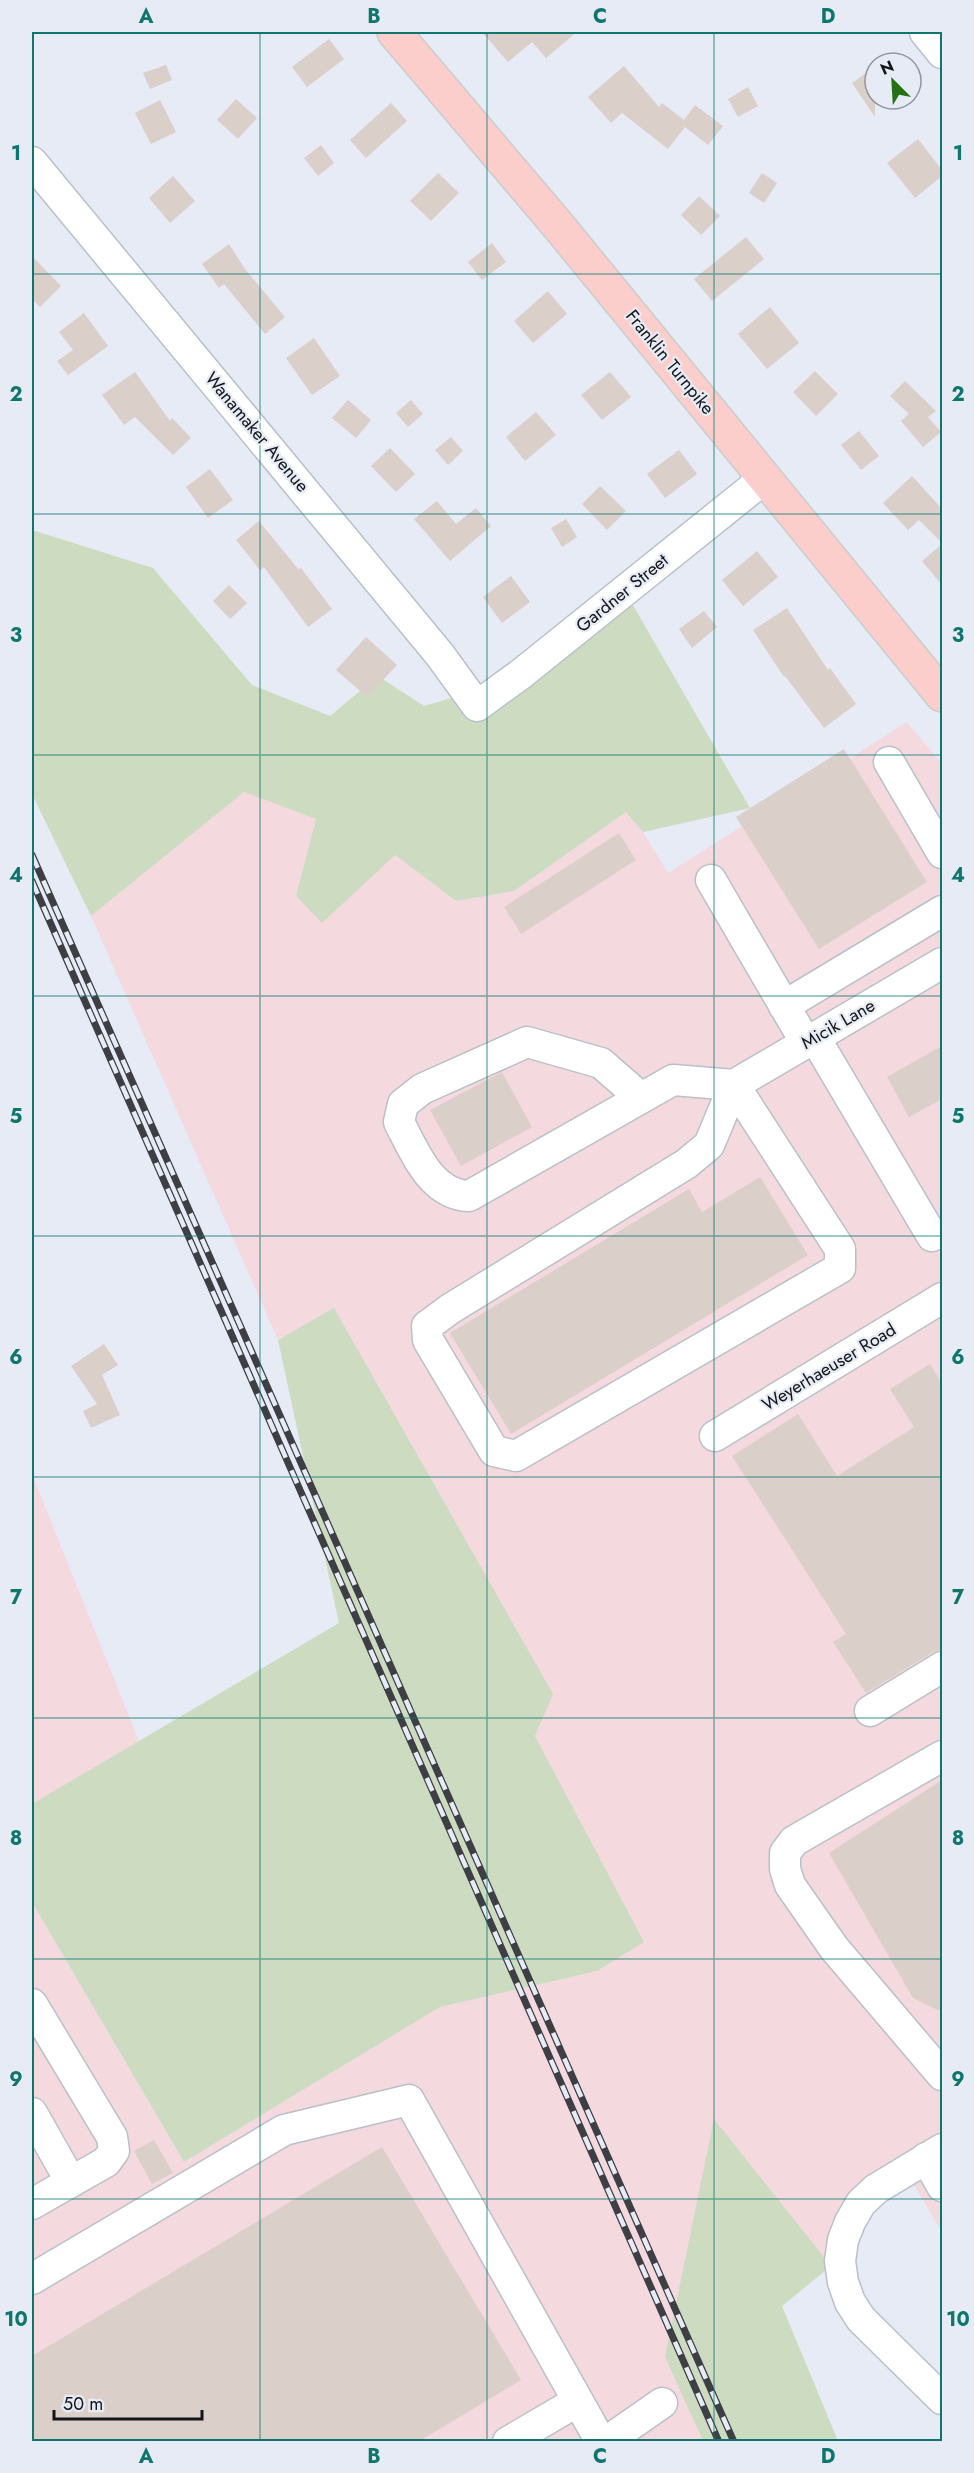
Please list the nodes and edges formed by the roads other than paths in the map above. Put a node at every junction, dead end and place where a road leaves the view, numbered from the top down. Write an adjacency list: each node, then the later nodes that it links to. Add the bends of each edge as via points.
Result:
1 (394, 32): 5 (main road, Franklin Turnpike)
2 (925, 32): 3 (street)
3 (942, 53)
4 (32, 162): 7 (street, Wanamaker Avenue, via 440,655)
5 (765, 478): 6 (main road, Franklin Turnpike); 7 (street, Gardner Street)
6 (942, 695)
7 (477, 706)
8 (889, 762): 9 (street)
9 (942, 853)
10 (711, 880): 13 (street)
11 (942, 911): 13 (street)
12 (942, 963): 14 (street, Micik Lane)
13 (784, 1006): 14 (street)
14 (810, 1040): 15 (street, Micik Lane); 17 (street)
15 (734, 1085): 15 (street, via 840,1249 840,1268 516,1456 494,1451 428,1340 427,1326 686,1164 709,1145); 16 (street, via 673,1080)
16 (641, 1098): 16 (street, via 468,1196 445,1190 424,1168 399,1122 403,1104 422,1089 527,1041 601,1063)
17 (932, 1236)
18 (942, 1301): 19 (street, Weyerhaeuser Road)
19 (715, 1436)
20 (942, 1667): 21 (street)
21 (870, 1711)
22 (942, 1756): 24 (street, via 794,1841 785,1853 785,1869 790,1885 834,1948)
23 (32, 2004): 27 (street, via 111,2137 114,2151 106,2162)
24 (942, 2075)
25 (32, 2113): 27 (street)
26 (934, 2153): 28 (street); 31 (street, via 876,2189 861,2203 843,2240 840,2261 850,2302 861,2319)
27 (71, 2182): 29 (street)
28 (942, 2186)
29 (32, 2204)
30 (32, 2279): 32 (street, via 284,2130 409,2100)
31 (942, 2399)
32 (578, 2401): 34 (street); 35 (street)
33 (662, 2403): 35 (street)
34 (508, 2442)
35 (604, 2442)

